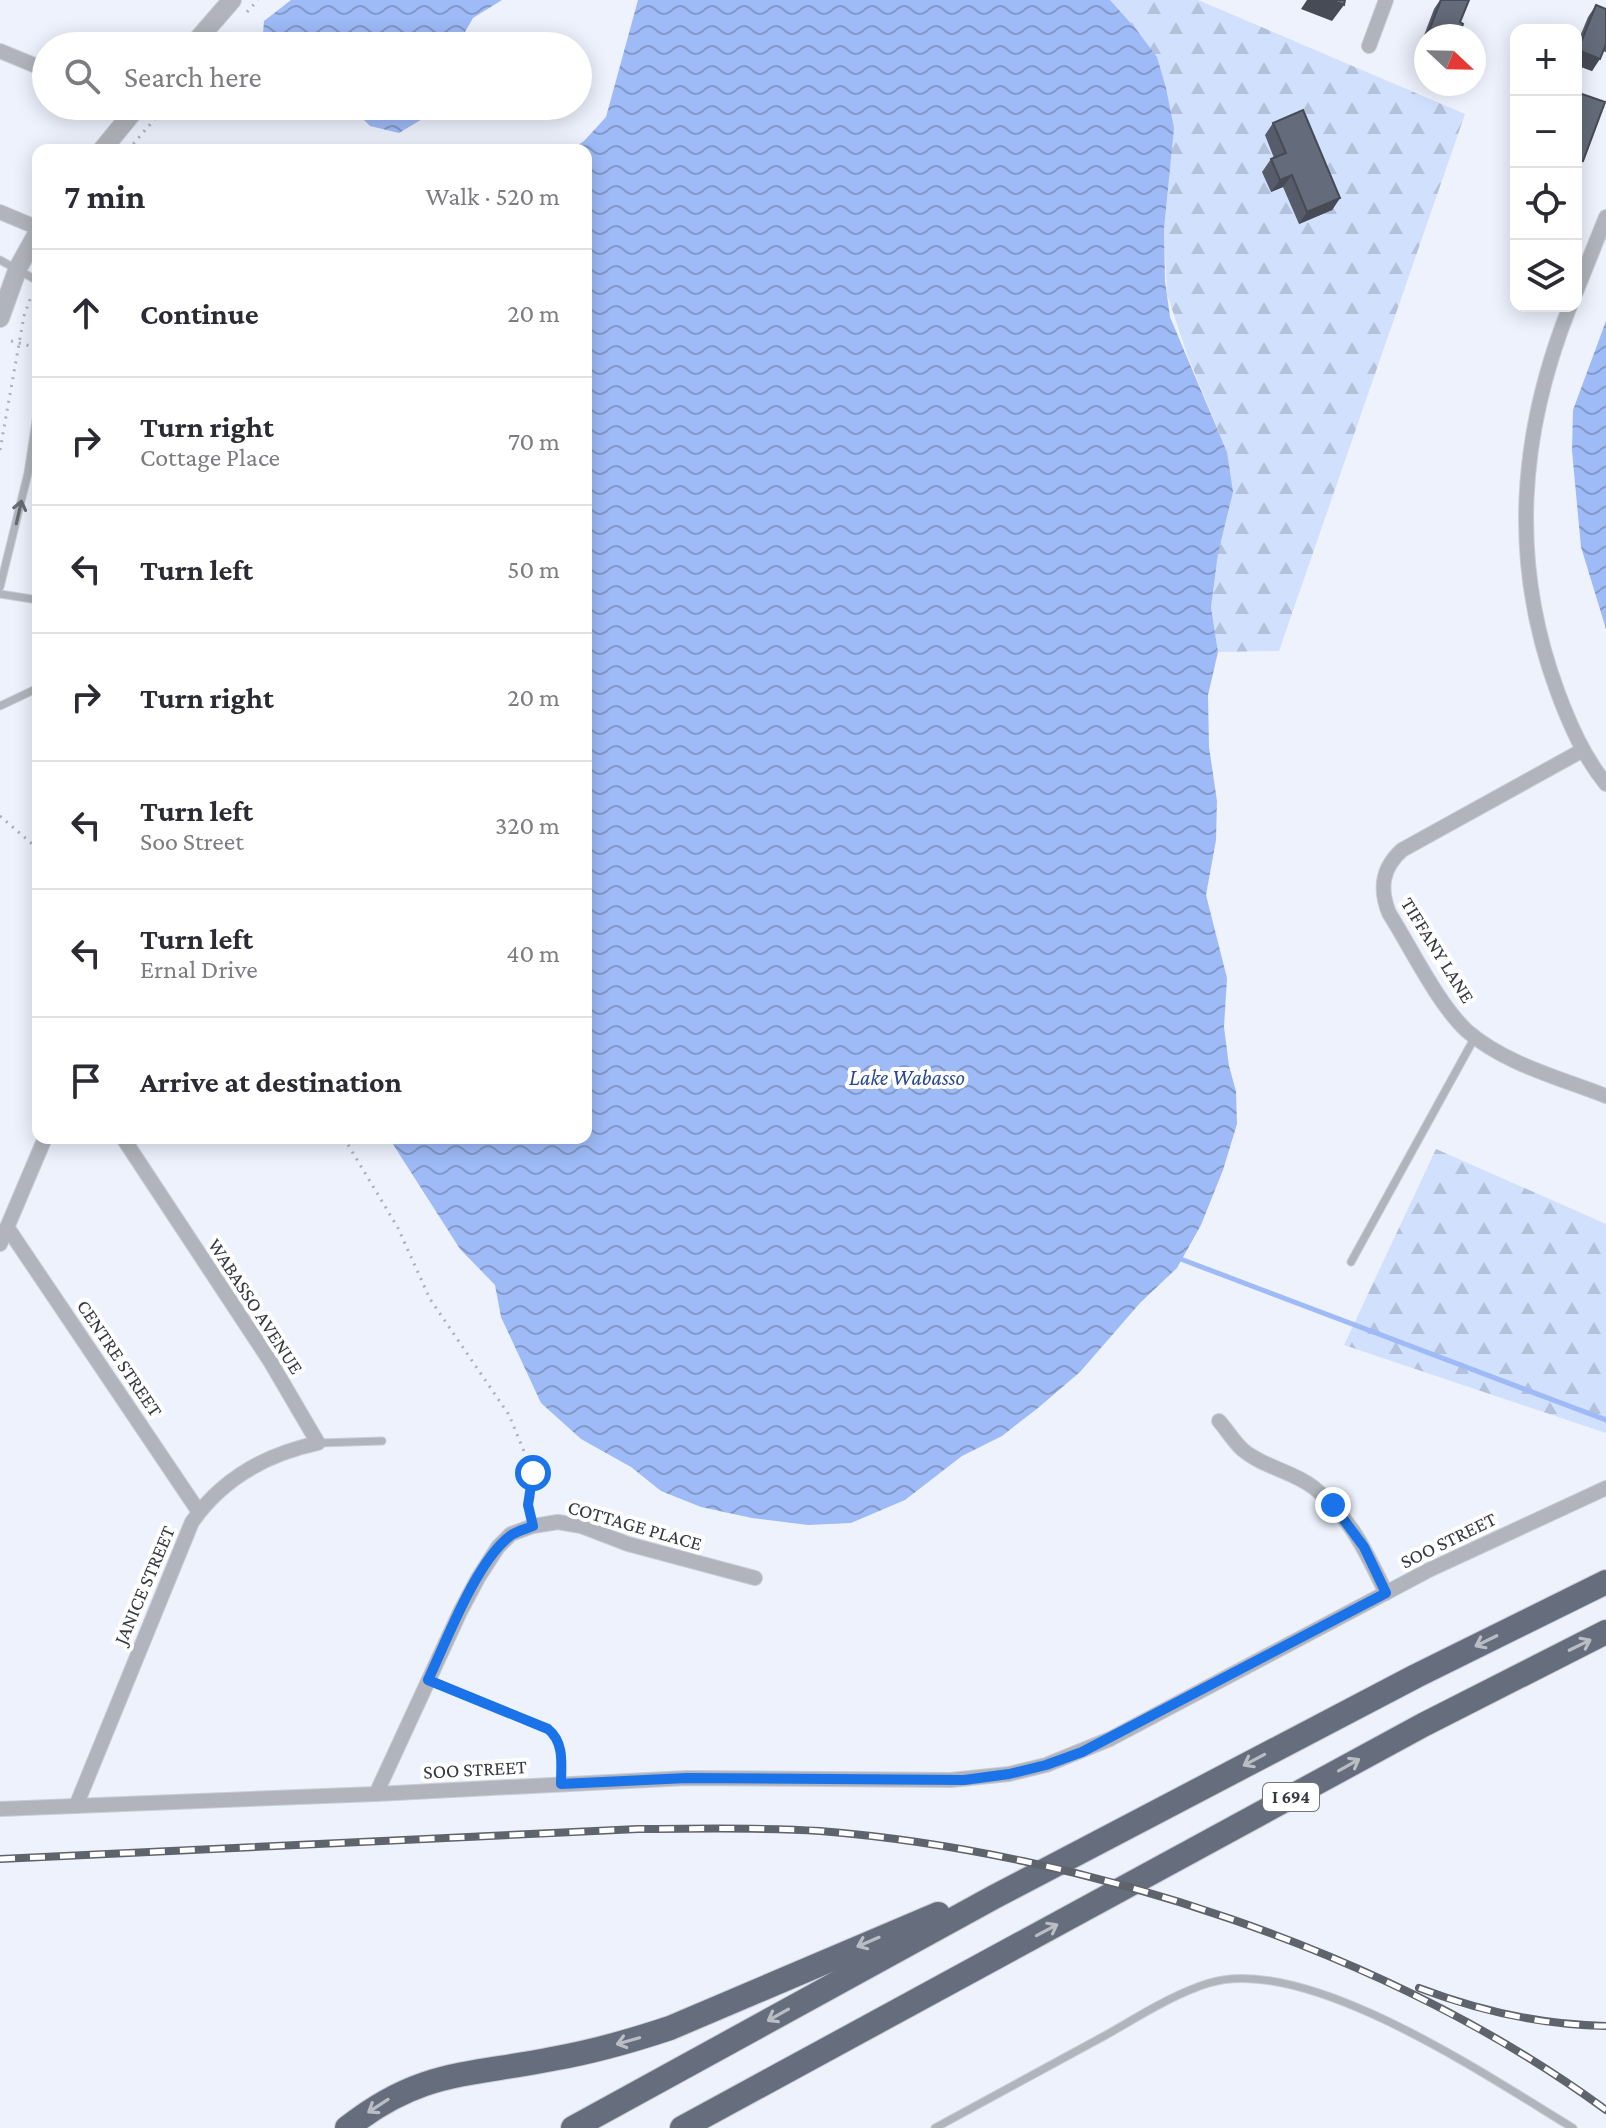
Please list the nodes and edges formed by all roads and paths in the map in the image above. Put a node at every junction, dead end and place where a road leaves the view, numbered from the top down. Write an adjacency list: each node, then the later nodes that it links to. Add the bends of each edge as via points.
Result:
1 (232, 0): 3 (street)
2 (1386, 0): 4 (street)
3 (204, 32)
4 (1369, 46)
5 (0, 51): 6 (street)
6 (32, 64)
7 (127, 120): 9 (street)
8 (154, 120): 10 (path)
9 (107, 144)
10 (133, 144)
11 (0, 212): 13 (street)
12 (1606, 217): 18 (street)
13 (32, 227)
14 (32, 241): 16 (street)
15 (0, 260): 16 (lane)
16 (18, 268): 17 (lane); 21 (street)
17 (32, 277)
18 (1582, 277)
19 (32, 296): 23 (path)
20 (1568, 312): 32 (street, via 1541,387 1531,438 1525,533 1537,628)
21 (0, 318)
22 (11, 341): 23 (path)
23 (19, 343): 24 (path); 26 (path)
24 (32, 346)
25 (32, 447): 27 (lane, one-way to 25)
26 (0, 450)
27 (0, 587)
28 (0, 594): 29 (lane)
29 (32, 599)
30 (32, 691): 31 (lane)
31 (0, 706)
32 (1583, 750): 33 (street); 36 (street, TIFFANY LANE, via 1407,846 1386,871 1382,886 1389,913 1446,1005)
33 (1606, 784)
34 (0, 816): 35 (path)
35 (32, 844)
36 (1475, 1037): 37 (street, TIFFANY LANE, via 1507,1056); 43 (lane)
37 (1606, 1096)
38 (42, 1144): 41 (street)
39 (127, 1144): 46 (street, WABASSO AVENUE)
40 (348, 1144): 49 (path, via 398,1228 430,1299 509,1415 533,1473 528,1505)
41 (7, 1227): 42 (street); 48 (street, CENTRE STREET)
42 (0, 1244)
43 (1351, 1262)
44 (1219, 1421): 52 (street, via 1242,1449 1312,1486 1333,1505 1364,1547)
45 (382, 1441): 46 (lane)
46 (318, 1443): 48 (street, JANICE STREET, via 254,1466 214,1494)
47 (1606, 1488): 52 (street, SOO STREET)
48 (199, 1512): 57 (street, JANICE STREET, via 181,1544)
49 (533, 1526): 50 (street, COTTAGE PLACE, via 581,1526); 54 (street, COTTAGE PLACE, via 511,1534 498,1547)
50 (755, 1578)
51 (1606, 1582): 59 (highway, I 694, one-way to 59)
52 (1386, 1593): 55 (street, SOO STREET, via 1110,1739 1009,1774 964,1780 687,1778)
53 (1606, 1632): 60 (highway, I 694, one-way to 53, via 1423,1725)
54 (428, 1680): 55 (lane, via 555,1734 561,1747); 56 (street, COTTAGE PLACE)
55 (561, 1784): 56 (street, SOO STREET)
56 (376, 1794): 57 (street, SOO STREET)
57 (76, 1806): 58 (street, SOO STREET)
58 (0, 1809)
59 (994, 1897): 61 (highway, one-way to 61, via 924,1918 647,2036 415,2086); 62 (highway, I 694, one-way to 62)
60 (764, 2083): 63 (highway, I 694); 64 (highway)
61 (347, 2128)
62 (573, 2128)
63 (682, 2128)
64 (707, 2128)
65 (935, 2128): 66 (lane, via 1156,2007 1210,1983 1250,1979 1296,1984 1358,2007)
66 (1573, 2128)

